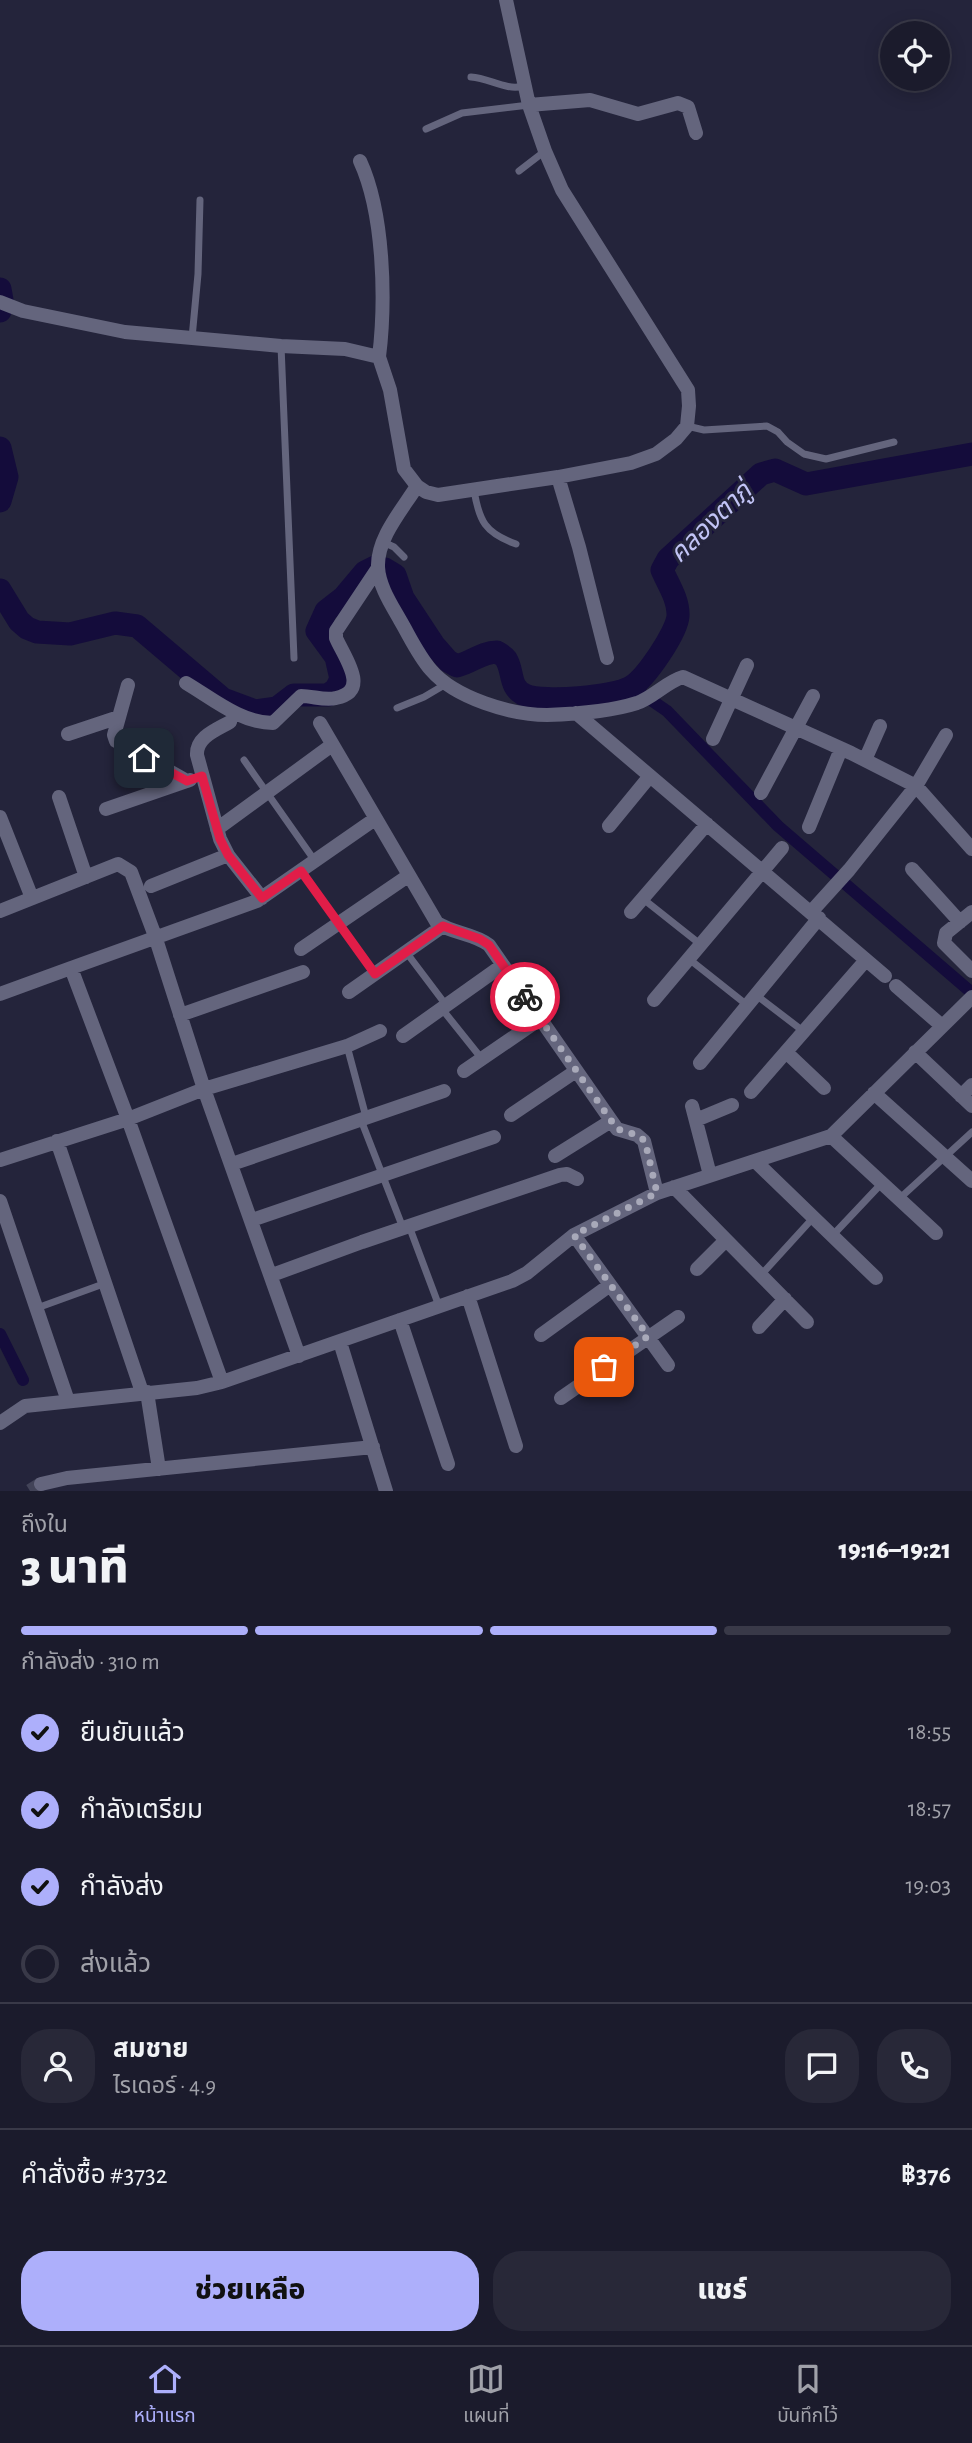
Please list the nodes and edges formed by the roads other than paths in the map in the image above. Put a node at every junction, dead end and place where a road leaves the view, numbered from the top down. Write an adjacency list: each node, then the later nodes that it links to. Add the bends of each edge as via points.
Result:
1 (506, 0): 3 (street)
2 (471, 77): 3 (lane, via 515,89)
3 (525, 86): 4 (street)
4 (529, 105): 5 (lane, via 462,113); 6 (street, via 590,100 638,114 678,103 688,107); 7 (street)
5 (426, 129)
6 (696, 134)
7 (545, 151): 9 (lane); 15 (street, via 588,234 688,390)
8 (360, 160): 14 (street, via 370,187 381,257)
9 (519, 171)
10 (200, 200): 12 (lane)
11 (0, 302): 12 (street, via 125,332)
12 (192, 338): 13 (street)
13 (281, 346): 14 (street, via 345,349); 24 (lane)
14 (379, 357): 18 (street, via 390,390 404,469)
15 (687, 426): 16 (lane, via 704,430 767,426 804,454 826,459); 17 (street, via 656,454)
16 (894, 442)
17 (558, 477): 19 (street); 25 (street)
18 (417, 486): 19 (street, via 438,495); 20 (street)
19 (474, 490): 21 (lane, via 477,511 486,526 494,535)
20 (383, 542): 22 (lane); 23 (street)
21 (516, 544)
22 (404, 558)
23 (378, 568): 27 (street, via 337,632 355,680 345,695 333,699 301,696 273,723 265,723 240,715); 28 (street, via 386,594 418,652)
24 (294, 658)
25 (607, 658)
26 (747, 665): 31 (street)
27 (186, 683)
28 (447, 684): 32 (lane); 33 (street, via 493,706 544,715)
29 (128, 685): 34 (street)
30 (813, 696): 38 (street)
31 (732, 699): 33 (street, via 682,677 637,703); 38 (street); 41 (street)
32 (397, 708)
33 (576, 713): 46 (street)
34 (119, 717): 39 (street); 47 (street, via 116,741)
35 (230, 722): 47 (street, via 201,740)
36 (320, 723): 42 (street)
37 (880, 726): 45 (street)
38 (794, 727): 43 (street); 50 (street)
39 (68, 734)
40 (946, 735): 48 (street)
41 (713, 739)
42 (332, 745): 49 (street); 54 (street)
43 (841, 749): 45 (street); 57 (street)
44 (244, 760): 49 (lane)
45 (864, 760): 48 (street)
46 (650, 776): 55 (street); 56 (street)
47 (194, 778): 52 (street); 58 (street)
48 (916, 786): 59 (street); 75 (street)
49 (268, 792): 58 (street); 62 (lane)
50 (761, 793)
51 (59, 797): 67 (street)
52 (106, 809)
53 (0, 817): 69 (street)
54 (375, 819): 62 (street); 66 (street)
55 (707, 824): 64 (street); 71 (street)
56 (609, 826)
57 (809, 827)
58 (217, 829): 61 (street)
59 (970, 842)
60 (782, 848): 64 (street)
61 (228, 855): 68 (street); 70 (street)
62 (315, 860): 65 (street)
63 (912, 869): 76 (street)
64 (762, 870): 75 (street); 80 (street)
65 (301, 871): 70 (street); 77 (lane)
66 (408, 876): 77 (street); 78 (street)
67 (86, 877): 69 (street); 79 (street, via 118,864 124,866 131,872)
68 (151, 886)
69 (32, 898): 72 (street)
70 (262, 898): 79 (street)
71 (642, 898): 73 (street); 80 (lane)
72 (0, 911)
73 (631, 912)
74 (972, 912): 76 (street)
75 (815, 915): 84 (street); 93 (street)
76 (960, 922): 87 (street, via 946,933 944,943)
77 (338, 924): 81 (street); 89 (lane)
78 (443, 926): 82 (street); 85 (street, via 480,939)
79 (155, 936): 86 (street); 96 (street)
80 (701, 944): 83 (street)
81 (301, 949)
82 (406, 952): 89 (street); 95 (lane)
83 (689, 959): 92 (street); 93 (lane)
84 (866, 960): 98 (street); 100 (street)
85 (503, 965): 95 (street); 97 (street)
86 (71, 968): 91 (street); 118 (street)
87 (972, 971)
88 (303, 972): 96 (street)
89 (375, 974): 90 (street)
90 (349, 992)
91 (0, 994)
92 (654, 1000)
93 (751, 1000): 100 (lane); 106 (street)
94 (970, 1000): 98 (street)
95 (444, 1007): 101 (street); 105 (lane)
96 (180, 1015): 110 (street)
97 (540, 1019): 105 (street); 107 (street)
98 (942, 1026): 104 (street)
99 (380, 1031): 102 (street)
100 (803, 1032): 103 (street)
101 (403, 1036)
102 (347, 1046): 110 (street); 117 (lane)
103 (786, 1052): 109 (street); 112 (street)
104 (915, 1052): 113 (street); 114 (street)
105 (482, 1059): 108 (street)
106 (700, 1063)
107 (576, 1071): 116 (street); 119 (street)
108 (464, 1072)
109 (824, 1088)
110 (204, 1089): 118 (street); 128 (street)
111 (444, 1091): 117 (street)
112 (751, 1093)
113 (874, 1093): 121 (street); 125 (street)
114 (968, 1096)
115 (732, 1105): 130 (street, via 694,1113)
116 (511, 1115)
117 (364, 1118): 128 (street); 129 (lane)
118 (128, 1119): 123 (street); 164 (street)
119 (611, 1121): 124 (street); 135 (street, via 617,1129 645,1141)
120 (972, 1132): 125 (lane)
121 (831, 1136): 127 (street); 133 (street)
122 (494, 1137): 129 (street)
123 (57, 1141): 126 (street); 149 (street)
124 (555, 1156)
125 (946, 1157): 132 (street); 136 (lane)
126 (0, 1160)
127 (755, 1161): 130 (street); 138 (street)
128 (232, 1164): 139 (street)
129 (383, 1174): 139 (street); 140 (lane)
130 (710, 1175): 134 (street)
131 (577, 1179): 140 (street, via 560,1175)
132 (972, 1181)
133 (882, 1183): 136 (street); 143 (lane)
134 (674, 1187): 135 (street); 144 (street)
135 (657, 1193): 142 (street)
136 (899, 1199): 141 (street)
137 (0, 1201): 154 (street)
138 (813, 1218): 143 (street); 147 (lane)
139 (252, 1220): 146 (street)
140 (406, 1227): 146 (street); 153 (lane)
141 (936, 1233)
142 (574, 1235): 150 (street); 151 (street, via 520,1278)
143 (832, 1237): 148 (street)
144 (726, 1240): 145 (street); 147 (street)
145 (697, 1269)
146 (272, 1275): 162 (street)
147 (761, 1275): 152 (street)
148 (876, 1278)
149 (107, 1283): 154 (lane); 165 (street)
150 (610, 1285): 159 (street); 160 (street)
151 (468, 1296): 153 (street); 169 (street)
152 (785, 1299): 157 (street); 158 (street)
153 (439, 1306): 156 (street)
154 (37, 1308): 167 (street)
155 (678, 1317): 160 (street)
156 (400, 1320): 161 (street); 171 (street)
157 (807, 1322)
158 (759, 1327)
159 (541, 1335)
160 (648, 1336): 163 (street); 166 (street)
161 (340, 1342): 162 (street); 170 (street)
162 (299, 1356): 164 (street)
163 (668, 1365)
164 (222, 1382): 165 (street)
165 (145, 1392): 167 (street); 172 (street)
166 (561, 1398)
167 (68, 1401): 168 (street, via 25,1406)
168 (0, 1423)
169 (516, 1446)
170 (373, 1447): 172 (street); 174 (street)
171 (448, 1464)
172 (159, 1469): 173 (street)
173 (41, 1484)
174 (386, 1491)

